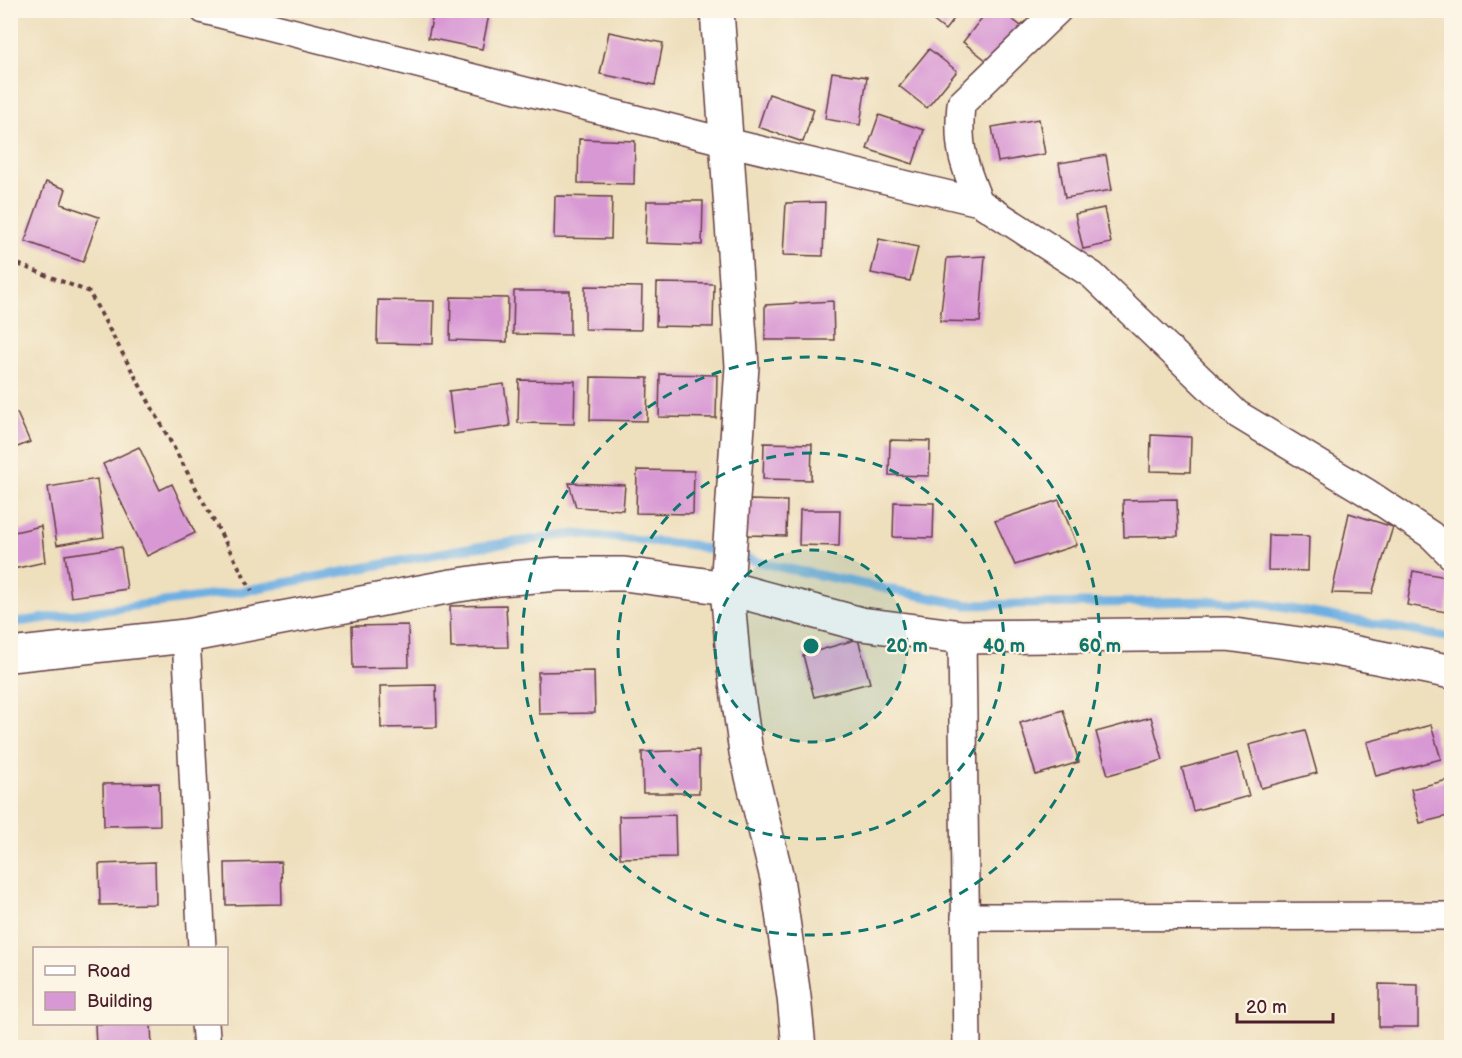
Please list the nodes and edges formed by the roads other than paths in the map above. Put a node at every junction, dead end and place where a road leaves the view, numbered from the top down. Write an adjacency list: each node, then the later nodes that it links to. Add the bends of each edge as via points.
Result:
1 (204, 10): 4 (street)
2 (717, 10): 4 (street)
3 (1058, 10): 5 (street, via 961,104 958,129 962,159)
4 (727, 142): 5 (street); 7 (street, via 742,366)
5 (979, 202): 6 (street, via 1092,275 1237,414 1366,492 1431,535)
6 (1452, 556)
7 (727, 588): 8 (street, via 624,574 499,579); 9 (street, via 861,624); 17 (street, via 746,752 777,878)
8 (186, 636): 10 (street); 14 (street)
9 (962, 637): 11 (street, via 1227,634 1336,649); 13 (street)
10 (10, 655)
11 (1452, 672)
12 (1452, 916): 13 (street)
13 (965, 917): 18 (street)
14 (202, 947)
15 (205, 1025): 16 (street)
16 (207, 1047)
17 (799, 1047)
18 (967, 1047)

